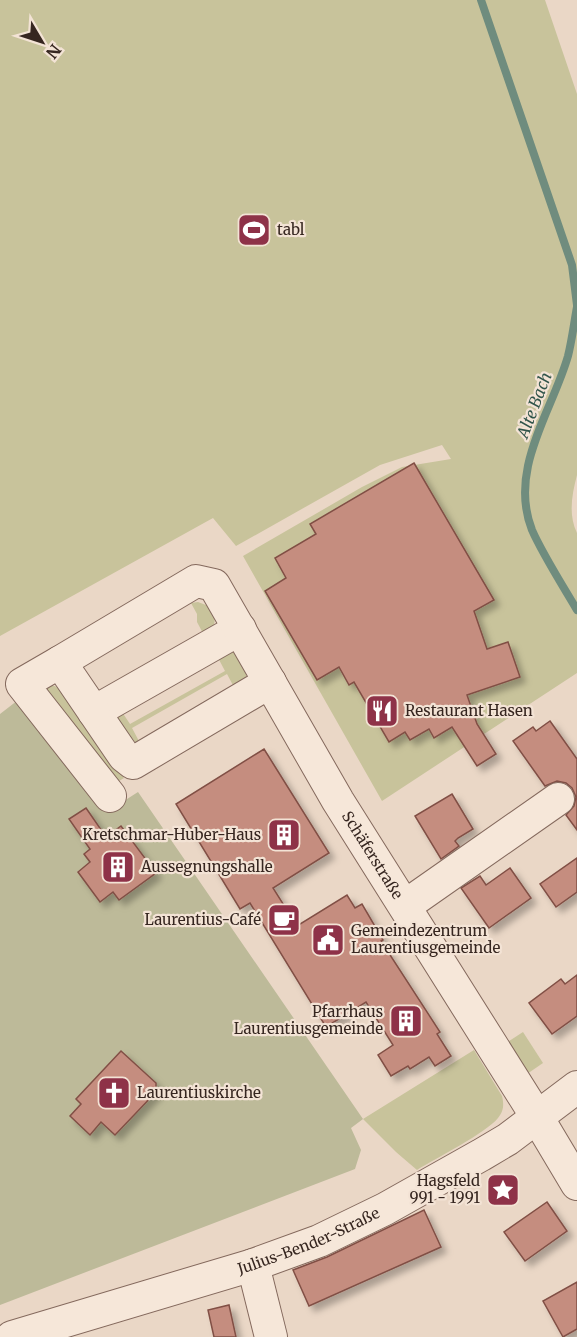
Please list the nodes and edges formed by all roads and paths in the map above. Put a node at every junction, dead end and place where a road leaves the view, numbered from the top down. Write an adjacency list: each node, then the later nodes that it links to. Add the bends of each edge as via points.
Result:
1 (240, 629): 2 (street, Schäferstraße, via 214,585 196,581); 3 (street, Schäferstraße); 4 (street)
2 (60, 662): 4 (street); 5 (street, via 22,684)
3 (270, 682): 4 (street, via 133,763); 7 (street, Schäferstraße)
4 (94, 712)
5 (110, 796)
6 (558, 799): 7 (street)
7 (405, 906): 9 (street, Schäferstraße)
8 (577, 1087): 9 (street, Julius-Bender-Straße)
9 (537, 1117): 10 (street, Schäferstraße); 11 (street, Julius-Bender-Straße, via 508,1139 385,1209 319,1241)
10 (577, 1184)
11 (253, 1264): 12 (street, Julius-Bender-Straße); 13 (street)
12 (12, 1337)
13 (271, 1337)

